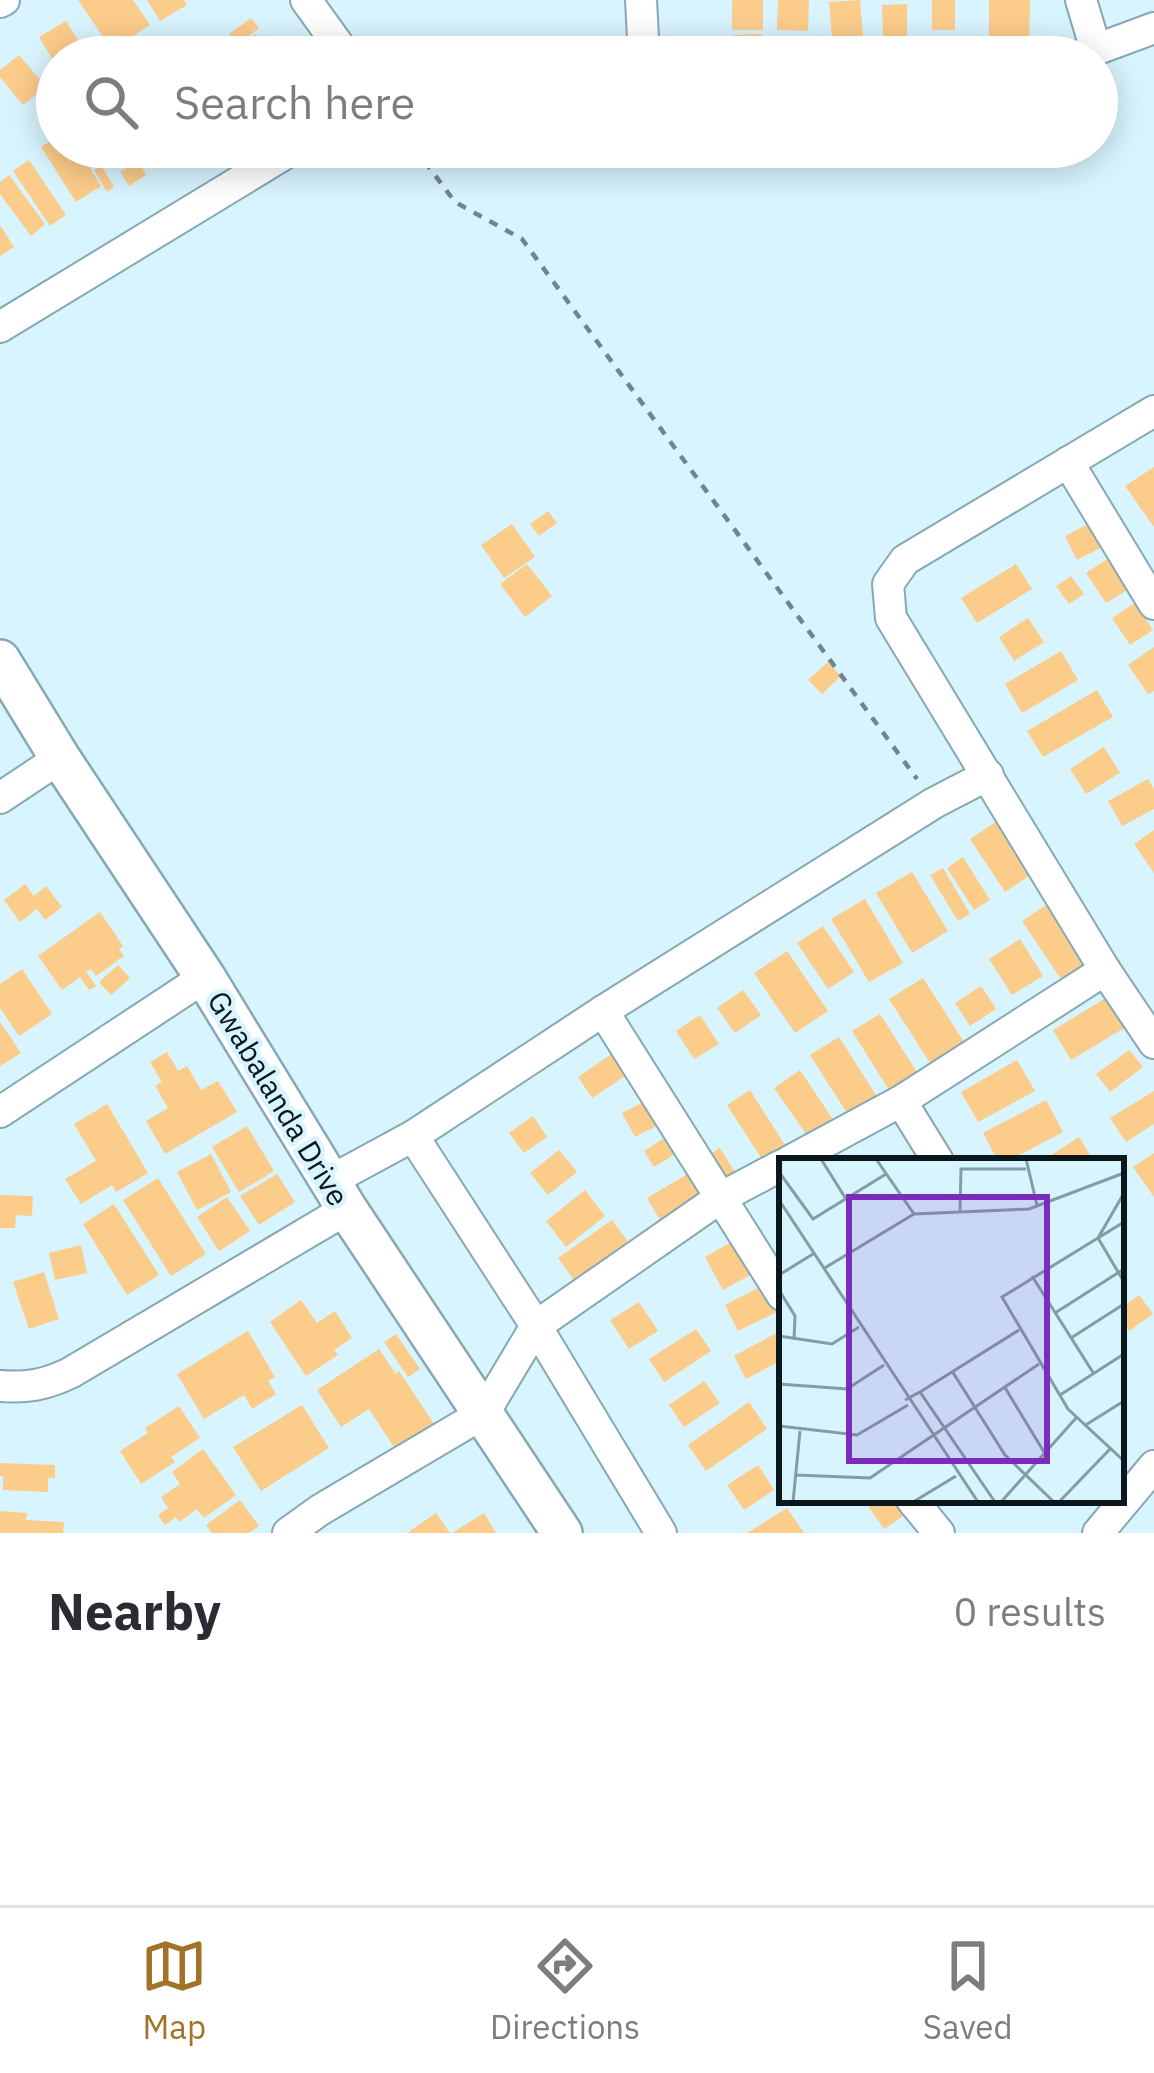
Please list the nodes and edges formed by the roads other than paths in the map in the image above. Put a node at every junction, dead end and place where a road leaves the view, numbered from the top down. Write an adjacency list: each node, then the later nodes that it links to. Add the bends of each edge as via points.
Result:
1 (306, 0): 5 (street)
2 (641, 0): 6 (street)
3 (1081, 0): 7 (street)
4 (1154, 28): 8 (street)
5 (332, 36)
6 (643, 36)
7 (1084, 36)
8 (1118, 41)
9 (261, 168): 10 (street)
10 (0, 327)
11 (1154, 411): 12 (street)
12 (1067, 462): 13 (street); 16 (street, via 905,560 889,584 891,618)
13 (1154, 604)
14 (0, 660): 15 (street, Gwabalanda Drive)
15 (60, 758): 17 (street); 19 (street, Gwabalanda Drive)
16 (988, 775): 18 (street); 20 (street)
17 (0, 798)
18 (1105, 970): 21 (street); 22 (street)
19 (206, 977): 23 (street); 28 (street, Gwabalanda Drive)
20 (602, 1011): 24 (street); 29 (street)
21 (1154, 1043)
22 (902, 1102): 25 (street); 26 (street)
23 (0, 1112)
24 (413, 1136): 28 (street); 31 (street)
25 (796, 1158)
26 (936, 1158)
27 (779, 1167): 29 (street)
28 (338, 1195): 32 (street, via 70,1373 46,1385); 33 (street, Gwabalanda Drive)
29 (720, 1198): 30 (street); 31 (street)
30 (779, 1290)
31 (536, 1326): 33 (street); 38 (street)
32 (0, 1386)
33 (484, 1413): 36 (street); 37 (street, Gwabalanda Drive)
34 (914, 1503): 39 (street)
35 (1117, 1503): 40 (street)
36 (288, 1533)
37 (562, 1533)
38 (661, 1533)
39 (939, 1533)
40 (1098, 1533)

